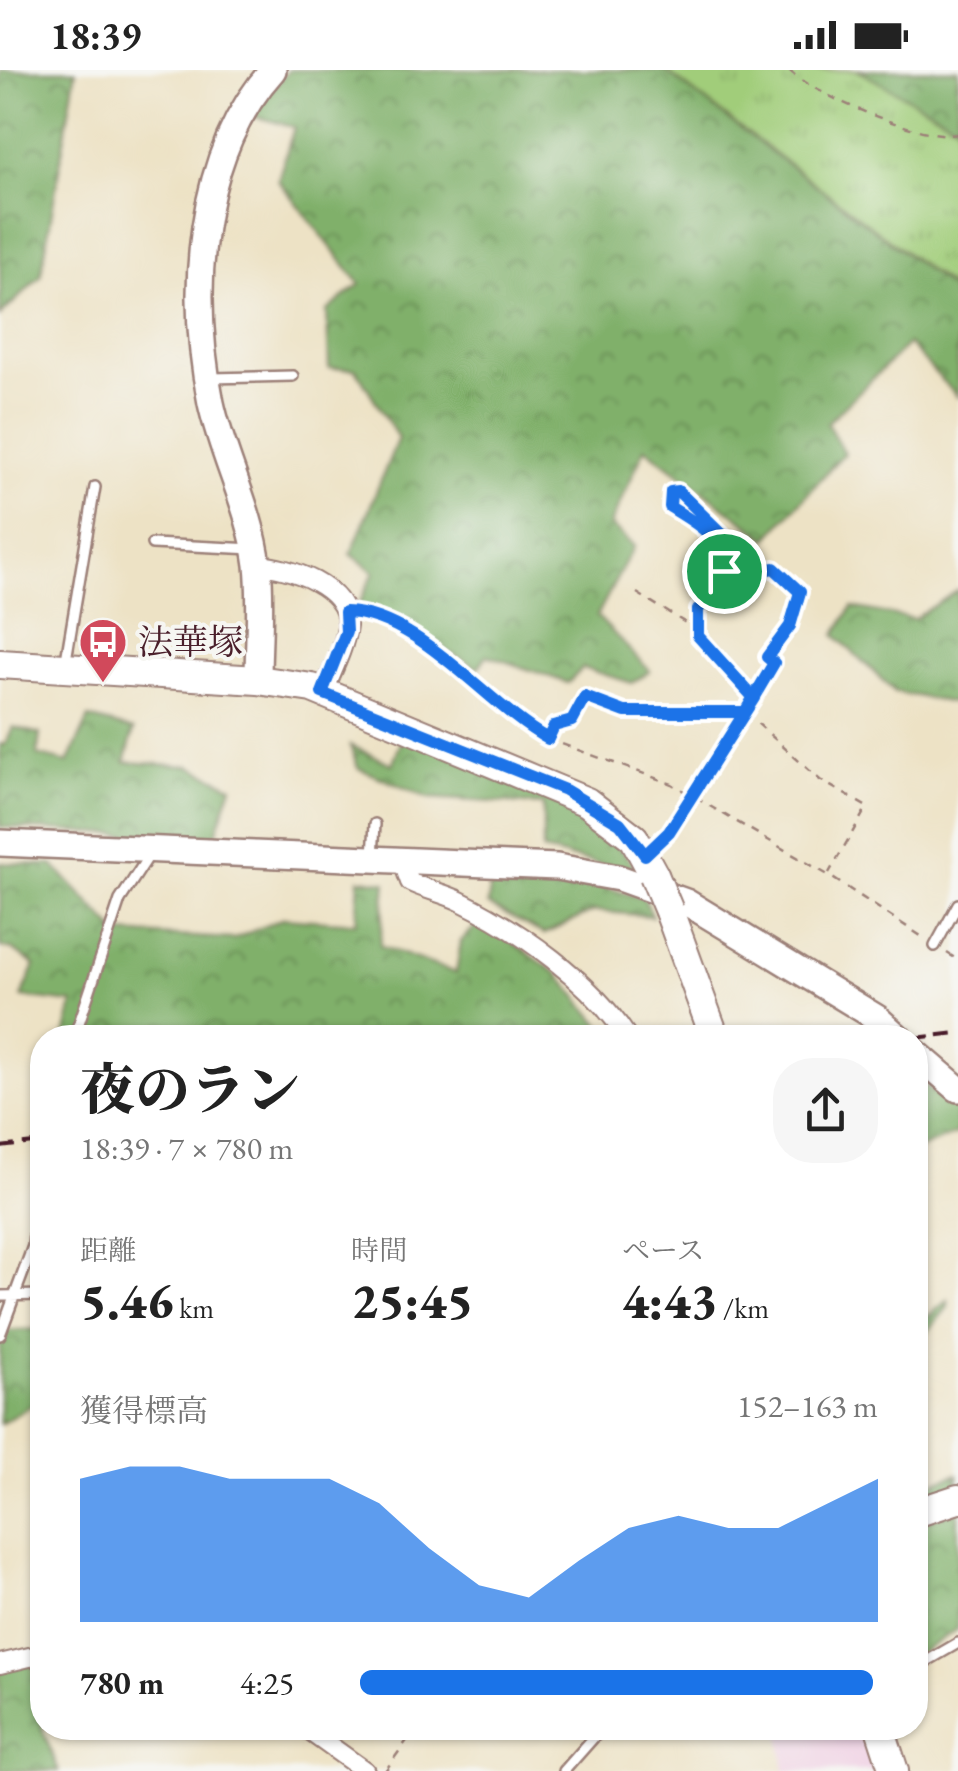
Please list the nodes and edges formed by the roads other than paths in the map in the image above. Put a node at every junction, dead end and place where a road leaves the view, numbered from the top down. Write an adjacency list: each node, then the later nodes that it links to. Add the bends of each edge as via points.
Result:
1 (274, 70): 3 (street, via 238,116 212,180 202,328)
2 (293, 376): 3 (lane)
3 (208, 378): 6 (street)
4 (95, 487): 8 (lane)
5 (152, 544): 6 (lane)
6 (256, 557): 9 (street); 10 (street, via 338,598 345,612 346,632)
7 (0, 664): 8 (main road)
8 (65, 668): 9 (main road)
9 (258, 680): 10 (main road)
10 (322, 693): 20 (main road, bridge, via 565,790 620,823 650,865)
11 (375, 824): 14 (lane)
12 (0, 843): 13 (street)
13 (152, 851): 14 (street); 18 (lane, via 120,900)
14 (372, 859): 15 (street)
15 (402, 860): 19 (street, via 410,882 460,901 539,950); 21 (street, via 557,867 651,888 715,916)
16 (958, 904): 17 (lane)
17 (935, 946)
18 (78, 1025)
19 (618, 1025)
20 (710, 1025)
21 (882, 1025)
22 (928, 1063): 23 (street)
23 (949, 1082)
24 (30, 1256): 25 (lane)
25 (18, 1294): 26 (lane); 27 (lane); 28 (lane)
26 (30, 1294)
27 (0, 1296)
28 (0, 1335)
29 (958, 1499): 30 (main road)
30 (928, 1509)
31 (958, 1643): 33 (lane)
32 (30, 1657): 34 (street)
33 (928, 1660)
34 (0, 1664)
35 (322, 1740): 38 (street)
36 (591, 1740): 39 (lane)
37 (884, 1740): 40 (main road)
38 (365, 1771)
39 (564, 1771)
40 (894, 1771)

